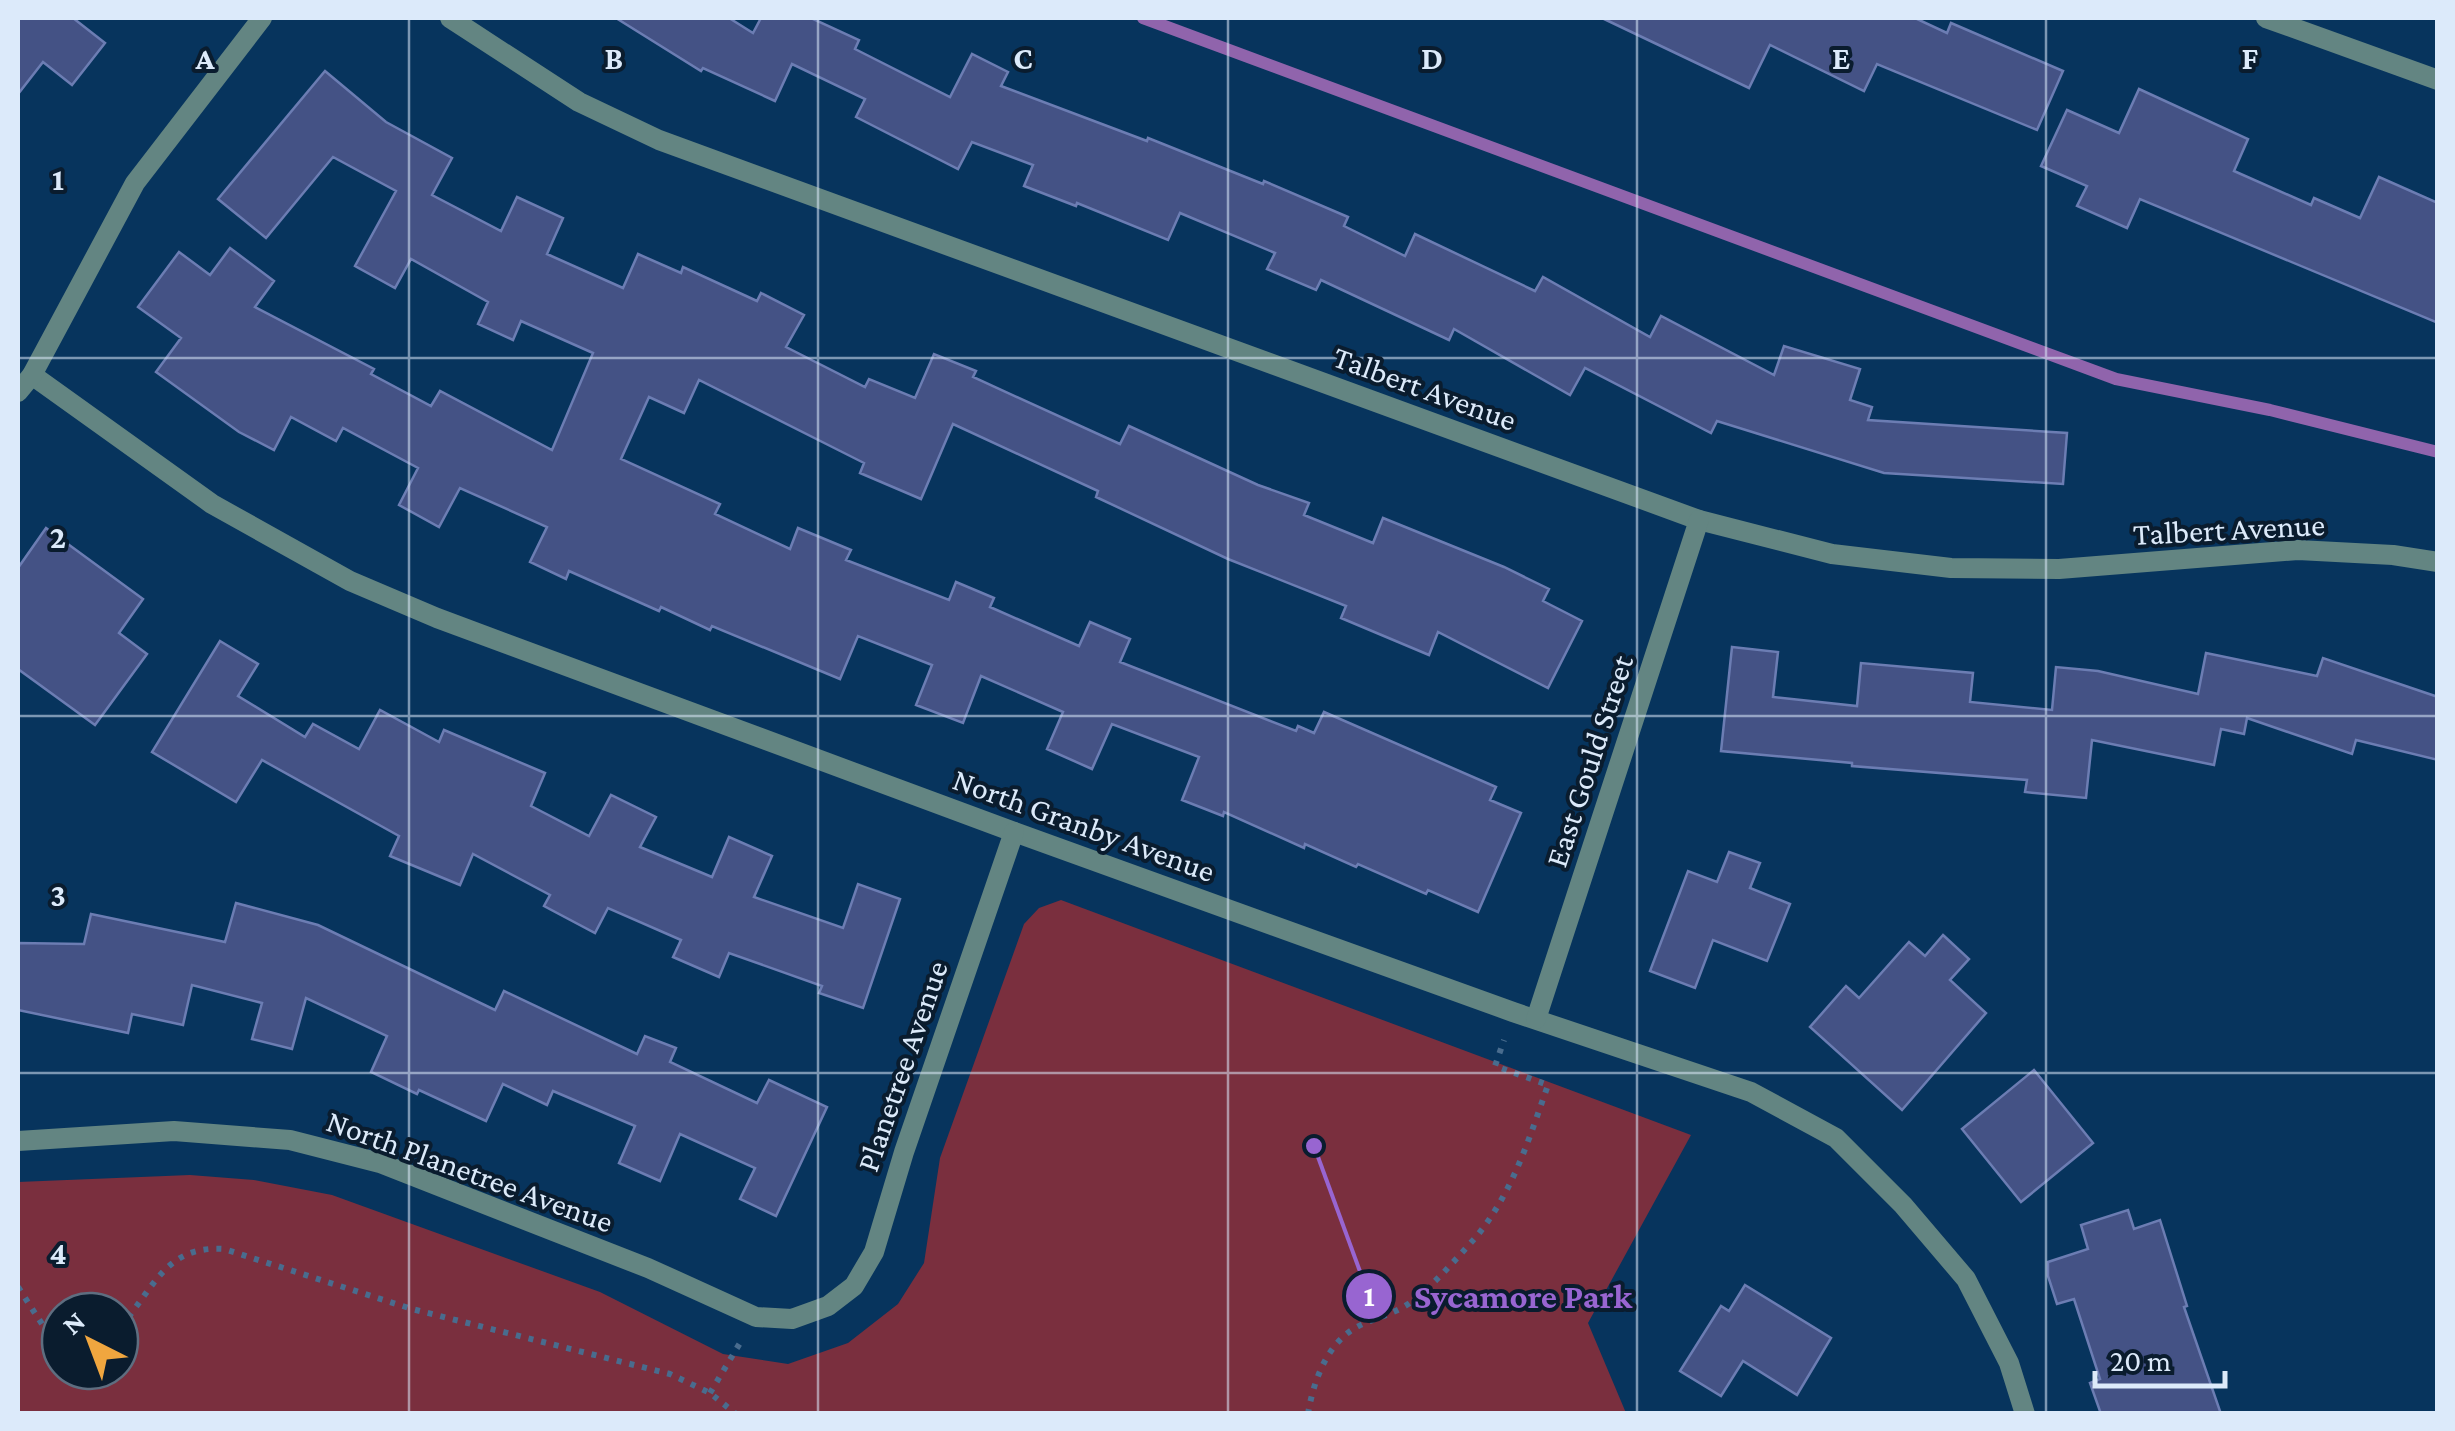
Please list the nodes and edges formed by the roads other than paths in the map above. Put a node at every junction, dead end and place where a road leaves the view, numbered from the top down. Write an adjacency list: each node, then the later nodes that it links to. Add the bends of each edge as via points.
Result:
1 (262, 18): 5 (street, via 134,183)
2 (450, 18): 7 (street, Talbert Avenue, via 579,102 659,140)
3 (2266, 18): 4 (street)
4 (2438, 80)
5 (32, 375): 6 (street); 9 (street, North Granby Avenue, via 212,504 350,581)
6 (18, 392)
7 (1699, 520): 8 (street, Talbert Avenue, via 1832,554 1951,568 2060,569 2298,550); 10 (street, East Gould Street)
8 (2438, 562)
9 (1014, 832): 10 (street, North Granby Avenue); 12 (street, Planetree Avenue, via 874,1252 854,1286)
10 (1536, 1019): 13 (street, North Granby Avenue, via 1751,1092 1836,1138 1966,1279 2009,1363)
11 (18, 1141): 12 (street, North Planetree Avenue, via 174,1131 290,1140 380,1163 756,1316 792,1319)
12 (828, 1306)
13 (2025, 1414)

